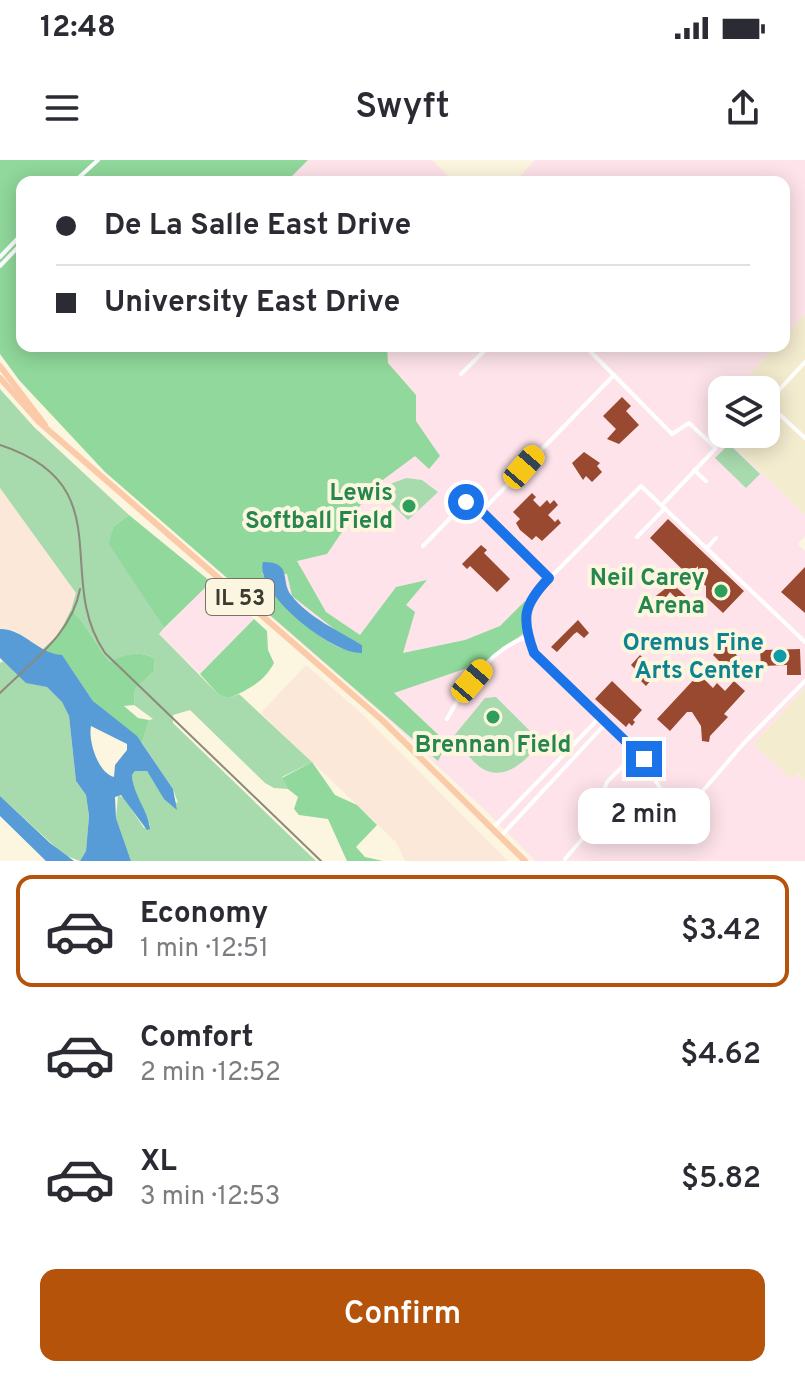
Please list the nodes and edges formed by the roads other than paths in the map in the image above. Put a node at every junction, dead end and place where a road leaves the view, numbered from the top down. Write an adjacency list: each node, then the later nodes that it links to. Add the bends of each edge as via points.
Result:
1 (98, 160): 2 (street)
2 (81, 176)
3 (16, 240): 5 (street)
4 (16, 249): 6 (street)
5 (0, 257)
6 (0, 266)
7 (483, 352): 11 (street)
8 (591, 352): 12 (street)
9 (805, 362): 14 (street)
10 (0, 366): 16 (main road, IL 53)
11 (461, 374)
12 (614, 375): 18 (street, via 672,434 689,423 716,448); 21 (street)
13 (0, 378): 16 (main road, IL 53)
14 (780, 389)
15 (780, 415): 17 (street)
16 (45, 425): 36 (main road, IL 53, via 382,720)
17 (805, 438)
18 (694, 470): 19 (street); 20 (street)
19 (706, 481)
20 (664, 506): 22 (street); 25 (street); 26 (street, via 644,487 636,489)
21 (482, 511): 24 (street, via 466,502); 26 (street)
22 (637, 537)
23 (716, 538): 25 (street)
24 (423, 546)
25 (707, 548): 28 (street)
26 (549, 578): 27 (street, via 530,598)
27 (527, 636): 30 (street, via 534,653); 31 (street, via 486,665)
28 (805, 642)
29 (805, 681): 33 (street, via 686,808 671,804)
30 (600, 717): 32 (street); 34 (street)
31 (447, 719)
32 (606, 723): 33 (street); 35 (street)
33 (637, 752): 38 (street, via 607,782 590,830)
34 (512, 808): 35 (street, via 512,817); 36 (street)
35 (521, 817): 37 (street)
36 (493, 828): 37 (main road, IL 53)
37 (501, 836): 39 (main road, IL 53)
38 (565, 859)
39 (525, 861)

